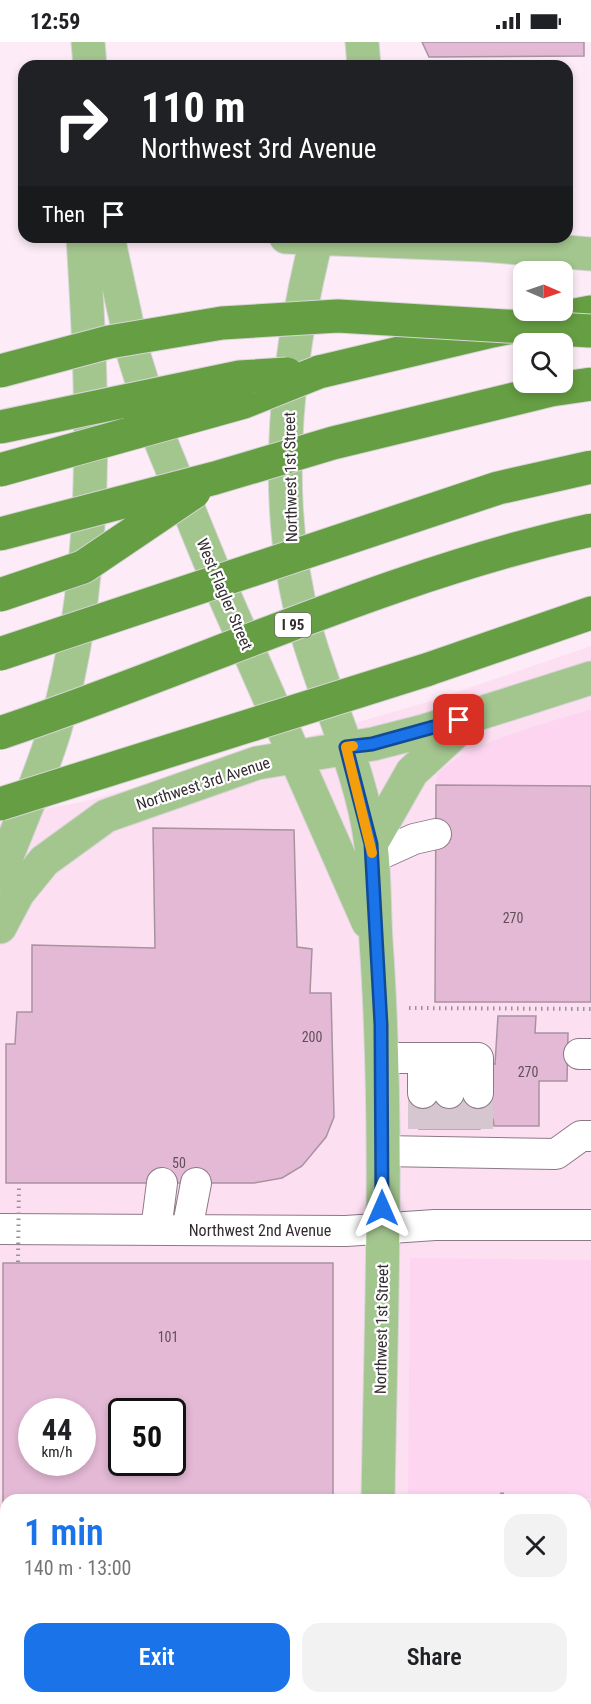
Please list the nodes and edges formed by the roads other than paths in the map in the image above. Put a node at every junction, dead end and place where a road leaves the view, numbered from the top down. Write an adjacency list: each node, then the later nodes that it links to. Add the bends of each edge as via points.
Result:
1 (88, 42): 3 (main road)
2 (362, 42): 4 (main road)
3 (90, 60)
4 (364, 60)
5 (84, 243): 32 (main road, via 92,438 82,591 55,729)
6 (109, 243): 28 (main road, West Flagler Street, via 134,356 161,442)
7 (306, 243): 27 (main road, Northwest 1st Street, via 286,448 288,522 304,625)
8 (442, 243): 9 (main road)
9 (591, 254)
10 (591, 312): 13 (highway)
11 (591, 331): 12 (highway, bridge, via 338,316 222,322 110,342)
12 (0, 371)
13 (319, 372): 15 (highway, bridge, via 240,377); 17 (highway, bridge, via 244,402)
14 (591, 384): 18 (highway, bridge, via 551,390 333,443)
15 (0, 428)
16 (591, 467): 23 (highway, bridge, via 498,488)
17 (0, 470)
18 (215, 478): 20 (highway, bridge); 21 (highway, bridge, via 82,567)
19 (591, 530): 26 (highway, I 95, bridge, via 418,579)
20 (0, 534)
21 (0, 596)
22 (591, 613): 29 (highway, bridge, via 426,670)
23 (0, 654)
24 (591, 678): 25 (main road, Northwest 3rd Avenue)
25 (476, 714): 27 (main road, Northwest 3rd Avenue, via 372,744); 31 (main road, via 412,772)
26 (0, 733)
27 (346, 747): 28 (main road, Northwest 3rd Avenue); 31 (main road, Northwest 1st Street)
28 (296, 756): 33 (main road, Northwest 3rd Avenue, via 257,763 106,816 44,861 18,893); 34 (main road, West Flagler Street)
29 (0, 804)
30 (436, 834): 31 (street)
31 (372, 851): 34 (main road, Northwest 1st Street)
32 (0, 874)
33 (0, 927)
34 (376, 940): 35 (main road, Northwest 1st Street)
35 (382, 1058): 36 (street); 38 (main road, Northwest 1st Street)
36 (436, 1058): 36 (street, via 478,1058 450,1093)
37 (591, 1136): 38 (street, via 581,1136 556,1154 449,1141)
38 (382, 1151): 42 (main road, Northwest 1st Street)
39 (162, 1183): 44 (street)
40 (196, 1183): 45 (street)
41 (591, 1225): 42 (street, Northwest 2nd Avenue)
42 (382, 1228): 45 (street, Northwest 2nd Avenue); 46 (main road, Northwest 1st Street)
43 (0, 1230): 44 (street, Northwest 2nd Avenue)
44 (156, 1230): 45 (street, Northwest 2nd Avenue)
45 (188, 1230)
46 (378, 1494)

